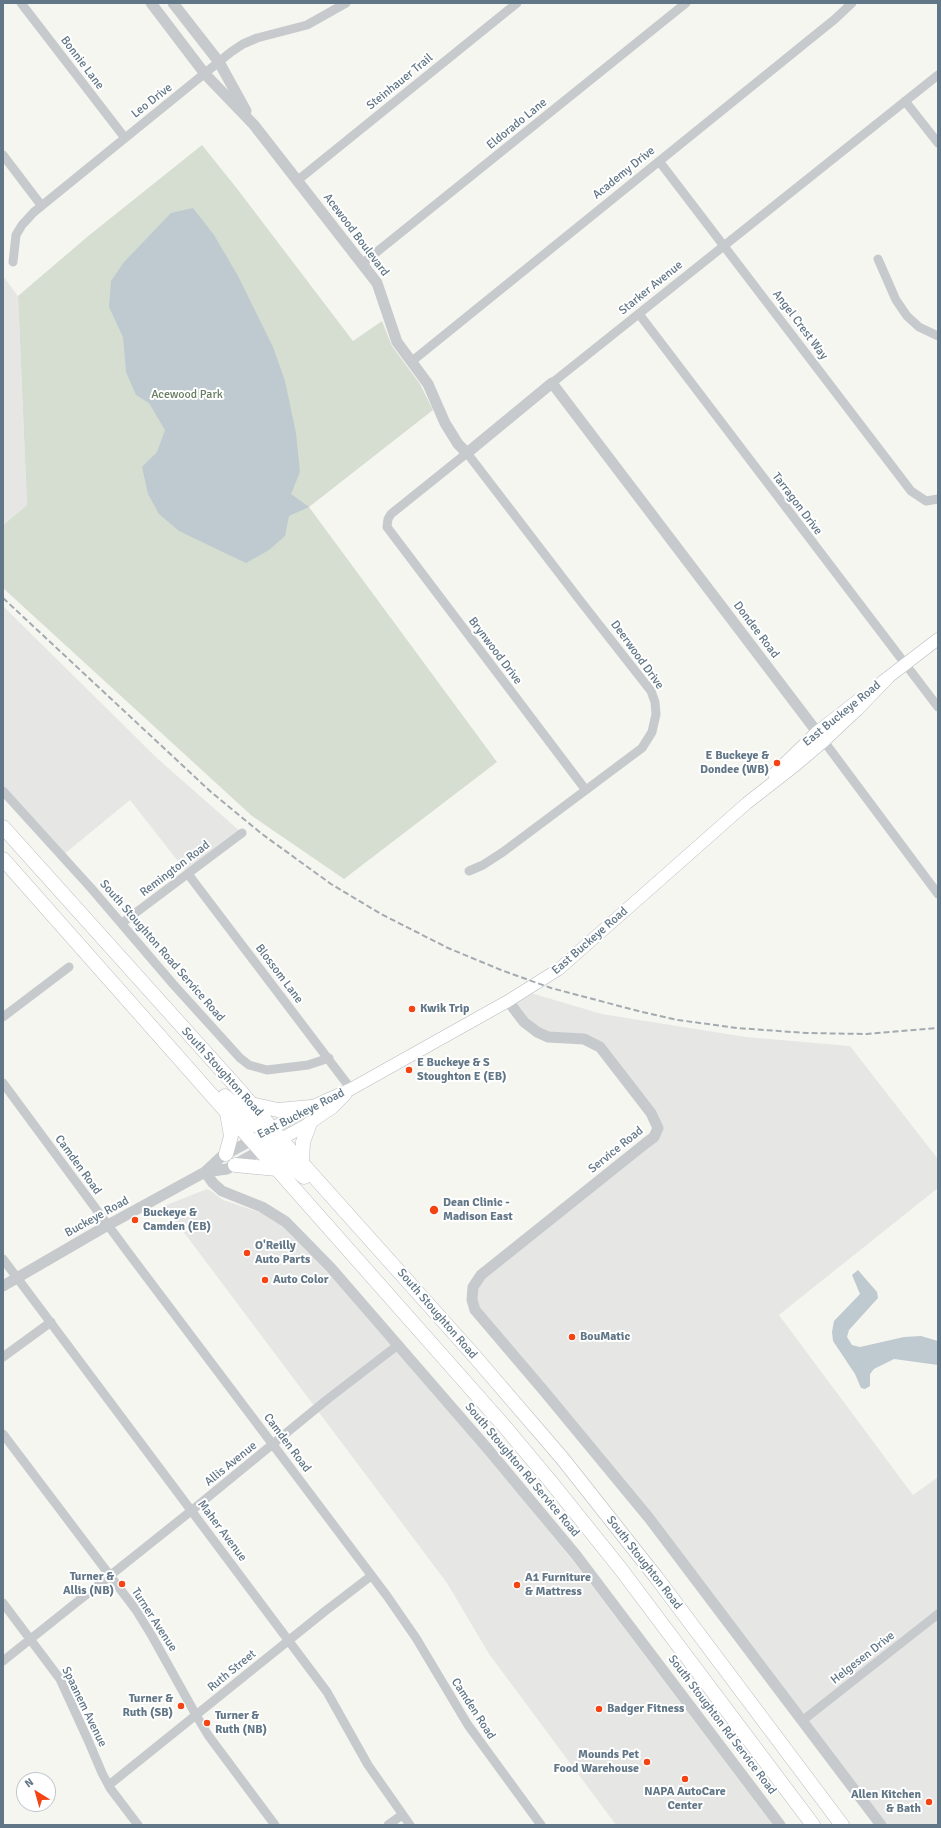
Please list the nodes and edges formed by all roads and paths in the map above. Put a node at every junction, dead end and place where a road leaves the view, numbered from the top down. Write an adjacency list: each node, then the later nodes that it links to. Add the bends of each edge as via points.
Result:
1 (21, 3): 13 (street, Bonnie Lane)
2 (151, 3): 9 (street, Acewood Boulevard)
3 (173, 3): 8 (street, Acewood Boulevard)
4 (346, 3): 8 (street, Leo Drive, via 307,25 269,34 243,44)
5 (517, 3): 17 (street, Steinhauer Trail)
6 (686, 3): 22 (street, Eldorado Lane)
7 (852, 3): 16 (street, Academy Drive)
8 (219, 62): 9 (street, Leo Drive); 12 (street, Acewood Boulevard)
9 (205, 74): 12 (street, Acewood Boulevard); 13 (street, Leo Drive)
10 (938, 75): 11 (street, Starker Avenue)
11 (905, 101): 14 (street); 19 (street, Starker Avenue)
12 (254, 125): 17 (street, Acewood Boulevard)
13 (125, 138): 18 (street, Leo Drive)
14 (938, 143)
15 (3, 155): 18 (street)
16 (659, 160): 19 (street, Angel Crest Way); 25 (street, Academy Drive)
17 (298, 180): 22 (street, Acewood Boulevard)
18 (41, 205): 21 (street, Leo Drive, via 16,235)
19 (724, 246): 23 (street, Starker Avenue); 28 (street, Angel Crest Way, via 910,491 925,500)
20 (878, 259): 24 (street, via 896,300 907,316 919,327)
21 (13, 262)
22 (362, 263): 25 (street, Acewood Boulevard, via 377,283 397,342)
23 (639, 314): 26 (street, Starker Avenue); 31 (street, Tarragon Drive)
24 (938, 336)
25 (411, 362): 27 (street, Acewood Boulevard, via 428,384 445,423)
26 (552, 383): 27 (street, Starker Avenue); 33 (street, Dondee Road)
27 (467, 453): 29 (street, Starker Avenue, via 391,514); 34 (street, Deerwood Drive, via 654,697 656,720 646,743)
28 (938, 500)
29 (387, 527): 34 (street, Brynwood Drive)
30 (938, 639): 31 (main road, East Buckeye Road)
31 (905, 665): 32 (street, Tarragon Drive); 33 (main road, East Buckeye Road)
32 (938, 707)
33 (820, 736): 41 (street, Dondee Road); 44 (main road, East Buckeye Road, via 797,764 747,803 559,969)
34 (585, 789): 39 (street, Deerwood Drive, via 503,852)
35 (3, 791): 42 (street, South Stoughton Road Service Road)
36 (3, 827): 50 (main road, South Stoughton Road)
37 (242, 833): 40 (street, Remington Road)
38 (3, 859): 45 (main road, South Stoughton Road)
39 (469, 871)
40 (188, 874): 42 (street, Remington Road); 47 (street, Blossom Lane)
41 (938, 894)
42 (122, 924): 47 (street, South Stoughton Road Service Road, via 240,1058 267,1070 308,1065)
43 (69, 967): 46 (street)
44 (508, 1001): 49 (main road, East Buckeye Road); 81 (street, Service Road, via 524,1022 537,1032 548,1036 584,1039 600,1047 652,1113 658,1128 654,1137 481,1275 474,1284 473,1306 479,1317 649,1518)
45 (130, 1003): 52 (main road, South Stoughton Road); 54 (main road, via 186,1055 235,1107)
46 (3, 1017)
47 (329, 1058): 49 (street, Blossom Lane)
48 (3, 1083): 62 (street, Camden Road)
49 (351, 1089): 51 (main road, East Buckeye Road); 53 (main road, East Buckeye Road, via 332,1108)
50 (251, 1104): 51 (main road, via 278,1110); 54 (main road, South Stoughton Road)
51 (311, 1106): 54 (main road, East Buckeye Road)
52 (227, 1112): 56 (main road, South Stoughton Road); 58 (main road, via 231,1136)
53 (310, 1123): 55 (main road, East Buckeye Road); 59 (main road, via 303,1142)
54 (268, 1130): 55 (main road); 56 (main road, East Buckeye Road)
55 (281, 1139): 57 (main road, East Buckeye Road); 59 (main road, South Stoughton Road)
56 (252, 1140): 57 (main road, South Stoughton Road); 58 (street, Buckeye Road)
57 (264, 1148): 58 (street, Buckeye Road); 60 (main road, South Stoughton Road); 66 (main road, via 305,1179 399,1280)
58 (230, 1159): 60 (main road); 61 (street, Buckeye Road)
59 (302, 1163): 66 (main road, South Stoughton Road)
60 (277, 1169): 90 (main road, South Stoughton Road, via 551,1482 620,1568)
61 (205, 1172): 62 (street, Buckeye Road); 68 (street, South Stoughton Rd Service Road, via 222,1191 262,1208 286,1222 331,1268)
62 (108, 1225): 64 (street, Buckeye Road); 71 (street, Camden Road)
63 (3, 1259): 64 (street, Maher Avenue)
64 (17, 1278): 65 (street, Buckeye Road); 67 (street, Maher Avenue)
65 (3, 1286)
66 (419, 1293): 91 (main road, South Stoughton Road, via 608,1515)
67 (51, 1322): 69 (street); 72 (street, Maher Avenue)
68 (398, 1345): 71 (street, Allis Avenue); 89 (street, South Stoughton Rd Service Road, via 576,1555)
69 (3, 1357)
70 (3, 1434): 74 (street, Turner Avenue)
71 (272, 1446): 72 (street, Allis Avenue); 73 (street, Camden Road)
72 (191, 1511): 74 (street, Allis Avenue); 78 (street, Maher Avenue)
73 (371, 1576): 78 (street, Ruth Street); 88 (street, Camden Road, via 416,1638 468,1725)
74 (109, 1577): 77 (street, Allis Avenue); 80 (street, Turner Avenue, via 136,1610)
75 (3, 1603): 77 (street, Spaanem Avenue)
76 (938, 1614): 81 (street, Helgesen Drive)
77 (30, 1639): 79 (street, Allis Avenue); 82 (street, Spaanem Avenue, via 60,1679)
78 (289, 1640): 80 (street, Ruth Street); 83 (street, Maher Avenue, via 327,1692 368,1765)
79 (3, 1661)
80 (196, 1715): 82 (street, Ruth Street); 85 (street, Turner Avenue)
81 (802, 1721): 92 (street)
82 (109, 1785): 84 (street, Spaanem Avenue)
83 (402, 1815): 86 (street); 87 (street, Maher Avenue)
84 (138, 1825)
85 (275, 1825)
86 (388, 1825)
87 (410, 1825)
88 (541, 1825)
89 (780, 1825)
90 (813, 1825)
91 (842, 1825)
92 (881, 1825)

